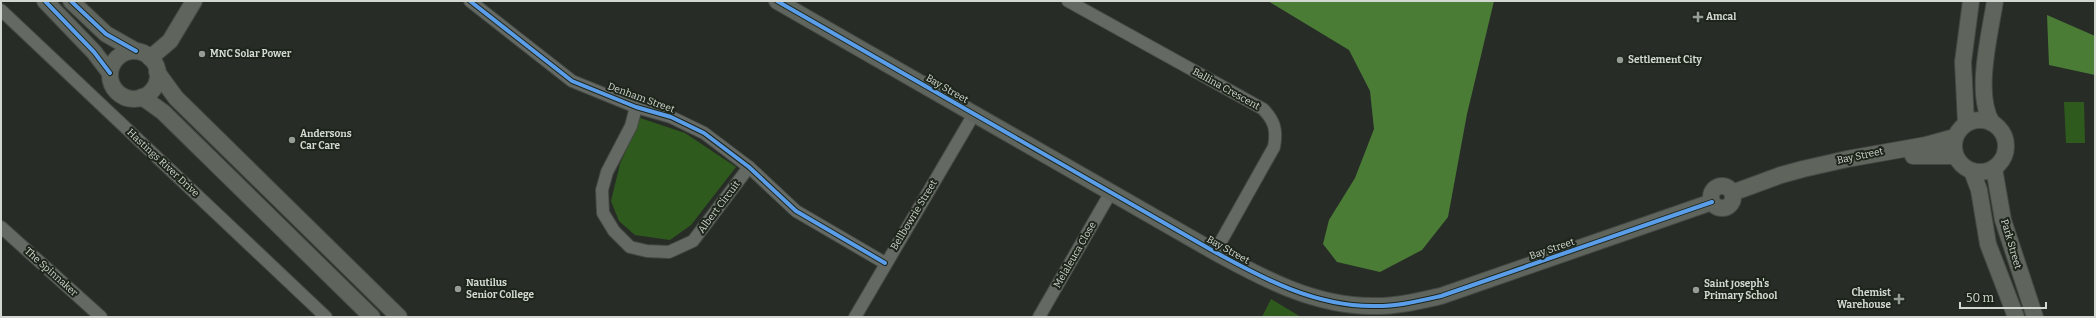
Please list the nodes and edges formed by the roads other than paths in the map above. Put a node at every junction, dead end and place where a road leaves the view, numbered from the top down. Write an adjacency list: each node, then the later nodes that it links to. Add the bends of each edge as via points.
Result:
1 (45, 1): 11 (street, via 94,52)
2 (71, 1): 10 (street, via 106,34)
3 (194, 1): 10 (street, via 170,41)
4 (470, 1): 13 (street, Denham Street, via 572,81)
5 (778, 1): 14 (street, Bay Street)
6 (1068, 1): 25 (street, Ballina Crescent, via 1263,109 1272,118 1276,128 1274,147)
7 (1971, 1): 15 (street, via 1963,62)
8 (1995, 1): 16 (street, via 1983,87 1985,110)
9 (1, 10): 28 (street, Hastings River Drive)
10 (148, 60): 11 (street, via 122,54 112,66); 12 (street, via 154,87); 30 (street, via 176,98)
11 (110, 73): 12 (street, via 111,81 119,94 134,98)
12 (142, 97): 29 (street, via 163,112)
13 (636, 107): 19 (street, Denham Street, via 671,117 704,133); 19 (street, Albert Circuit, via 632,126 607,172 602,190 603,213 614,231 630,247 669,252 693,241)
14 (974, 114): 23 (street, Bay Street); 26 (street, Bellbowrie Street)
15 (1966, 123): 16 (street, via 1974,120); 17 (street)
16 (1992, 123): 20 (street, via 2004,136 2006,144 2001,162)
17 (1955, 137): 18 (street, via 1952,147); 22 (street, Bay Street, via 1803,169)
18 (1955, 156): 21 (street, via 1960,164); 22 (street, Bay Street, via 1907,157 1805,180)
19 (749, 166): 26 (street, Denham Street, via 796,212)
20 (1994, 168): 21 (street, via 1985,172); 34 (street, Park Street, via 2003,220)
21 (1972, 171): 33 (street, Park Street, via 1988,244)
22 (1738, 191): 25 (street, Bay Street, via 1729,206 1721,208 1712,202 1442,296 1393,305 1372,306 1312,298 1272,282)
23 (1111, 192): 25 (street, Bay Street); 32 (street, Melaleuca Close)
24 (1, 227): 27 (street, The Spinnaker)
25 (1215, 252)
26 (885, 264): 31 (street, Bellbowrie Street)
27 (101, 317)
28 (326, 317)
29 (372, 317)
30 (399, 317)
31 (855, 317)
32 (1039, 317)
33 (2016, 317)
34 (2035, 317)

